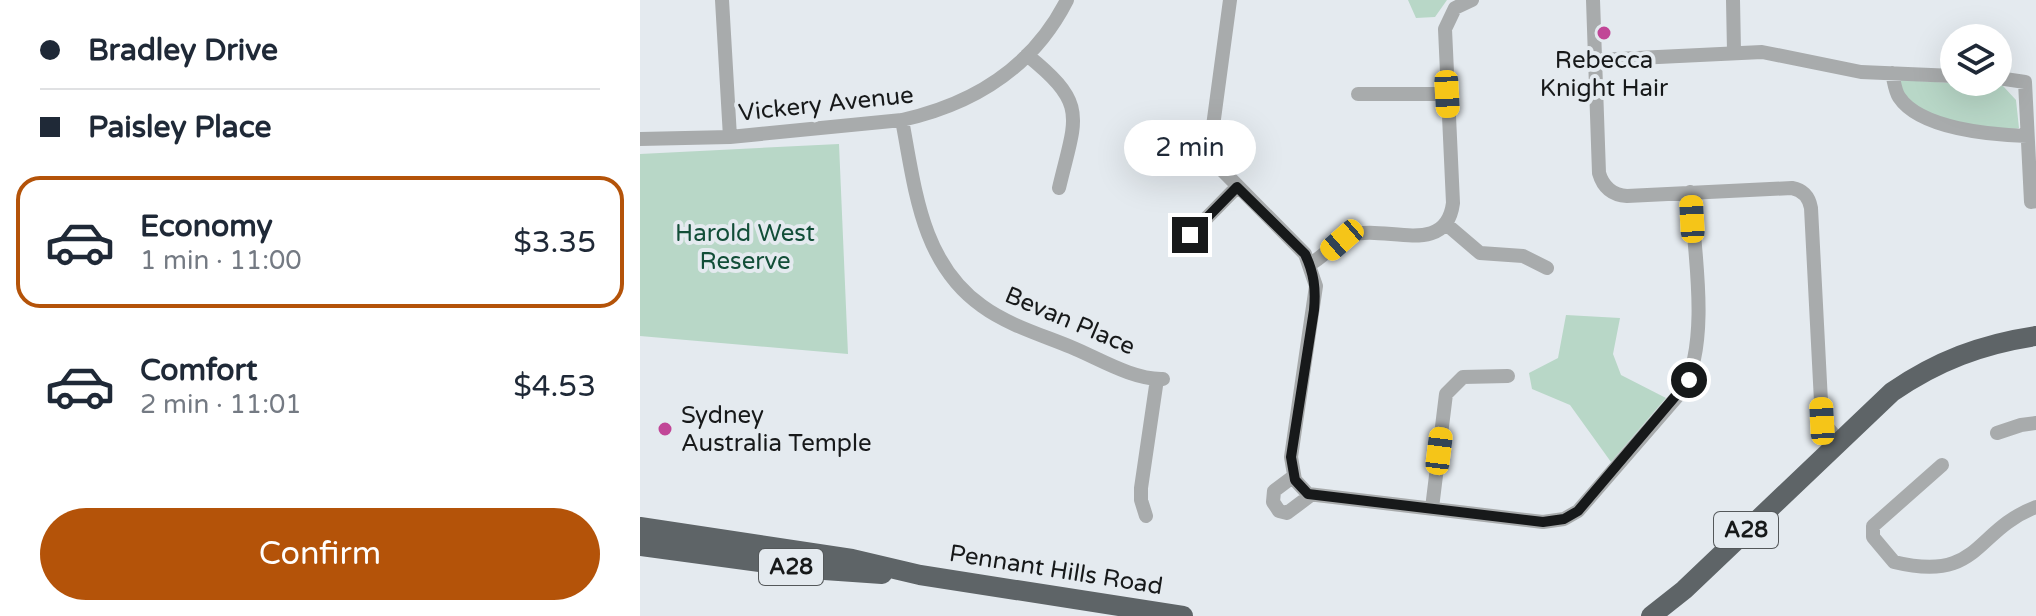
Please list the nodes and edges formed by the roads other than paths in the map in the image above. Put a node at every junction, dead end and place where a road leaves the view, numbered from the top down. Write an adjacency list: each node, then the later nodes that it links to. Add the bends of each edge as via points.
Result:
1 (722, 0): 17 (street)
2 (1067, 0): 8 (street, Vickery Avenue)
3 (1230, 0): 19 (street, via 1211,141 1216,161)
4 (1472, 0): 14 (street, via 1455,8 1445,29)
5 (1593, 0): 9 (street)
6 (1733, 0): 7 (street)
7 (1734, 51): 9 (street); 10 (street)
8 (1027, 55): 15 (street, Vickery Avenue, via 954,106); 20 (street, via 1056,78 1074,115)
9 (1596, 60): 21 (street, via 1599,173 1606,187 1621,196)
10 (1892, 73): 11 (street); 16 (street, via 1897,95 1918,114 1979,133)
11 (1940, 75)
12 (2012, 80): 16 (street, via 2025,82)
13 (1358, 94): 14 (street)
14 (1447, 94): 23 (street, via 1453,203)
15 (902, 120): 17 (street, Vickery Avenue); 37 (street, Bevan Place, via 928,237 946,270 968,294 998,316 1127,371 1160,379 1141,488)
16 (2027, 136): 22 (street, via 2031,202)
17 (730, 137): 18 (street, Vickery Avenue)
18 (640, 139)
19 (1237, 187): 24 (street); 25 (street)
20 (1059, 188)
21 (1690, 192): 31 (street, via 1792,188 1809,199 1822,421); 36 (street, via 1699,329 1693,368 1682,391 1572,516 1543,522)
22 (2036, 201)
23 (1446, 224): 25 (street, via 1423,235 1350,235); 26 (street, via 1480,253 1523,256)
24 (1190, 235)
25 (1310, 264): 33 (street, via 1316,286 1291,457)
26 (1547, 268)
27 (2036, 336): 31 (highway, A28, via 1969,351 1921,372)
28 (1508, 376): 36 (street, via 1463,377 1446,394)
29 (2036, 423): 30 (street)
30 (1997, 433)
31 (1839, 441): 43 (highway, A28)
32 (1942, 465): 35 (street, via 1873,526 1873,537 1894,562 1924,568 1957,562)
33 (1294, 476): 34 (street); 34 (street, via 1274,491 1279,511 1287,513)
34 (1311, 495): 36 (street)
35 (2036, 507)
36 (1432, 508)
37 (1146, 516)
38 (640, 527): 40 (highway, Pennant Hills Road / A28, via 852,559)
39 (640, 546): 40 (highway, Pennant Hills Road / A28, via 852,574)
40 (920, 575): 41 (highway, Pennant Hills Road / A28)
41 (1147, 613): 42 (highway, Pennant Hills Road / A28)
42 (1183, 616)
43 (1651, 616)

